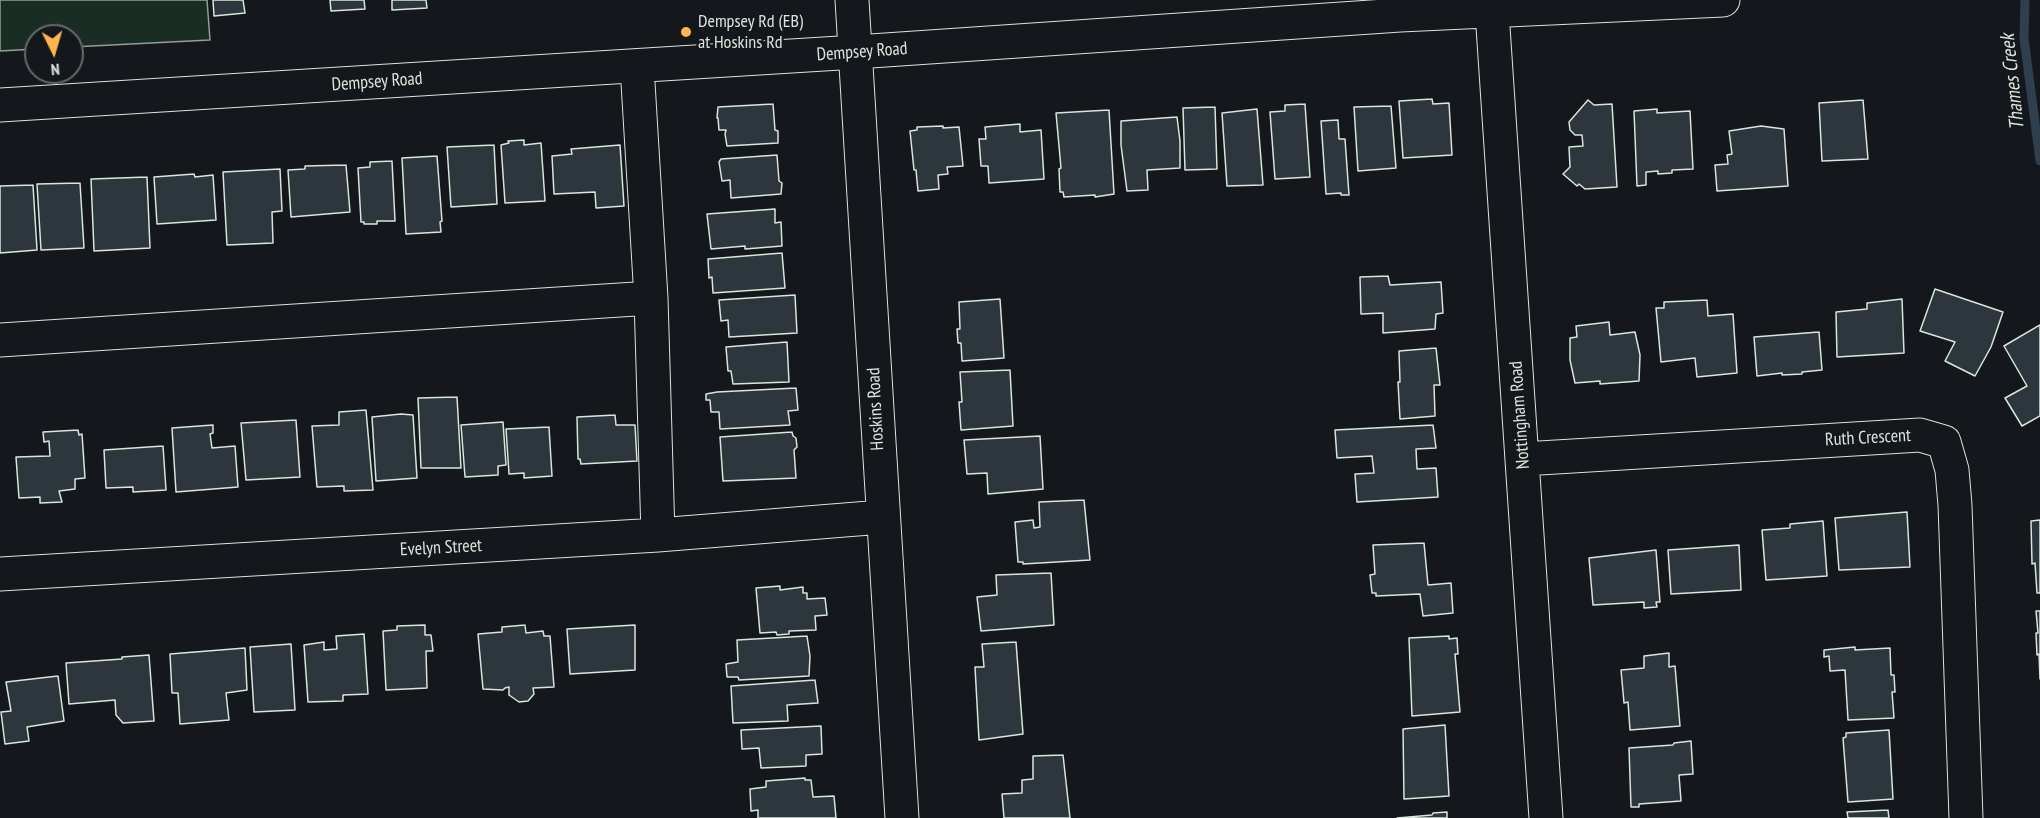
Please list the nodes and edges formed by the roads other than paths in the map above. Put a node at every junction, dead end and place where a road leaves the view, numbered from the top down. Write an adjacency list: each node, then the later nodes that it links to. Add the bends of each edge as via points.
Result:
1 (852, 0): 4 (street, Hoskins Road)
2 (1723, 0): 3 (street, Dempsey Road)
3 (1492, 12): 4 (street, Dempsey Road); 9 (street, Nottingham Road)
4 (856, 52): 5 (street, Dempsey Road); 10 (street, Hoskins Road)
5 (637, 66): 6 (street, Dempsey Road); 7 (street)
6 (0, 105)
7 (651, 298): 8 (street); 11 (street)
8 (0, 340)
9 (1523, 459): 14 (street, Nottingham Road); 15 (street, Ruth Crescent, via 1887,436 1920,435 1944,442 1952,470 1955,505)
10 (882, 518): 11 (street, Evelyn Street); 13 (street, Hoskins Road)
11 (658, 535): 12 (street, Evelyn Street)
12 (0, 574)
13 (902, 818)
14 (1546, 818)
15 (1965, 818)

